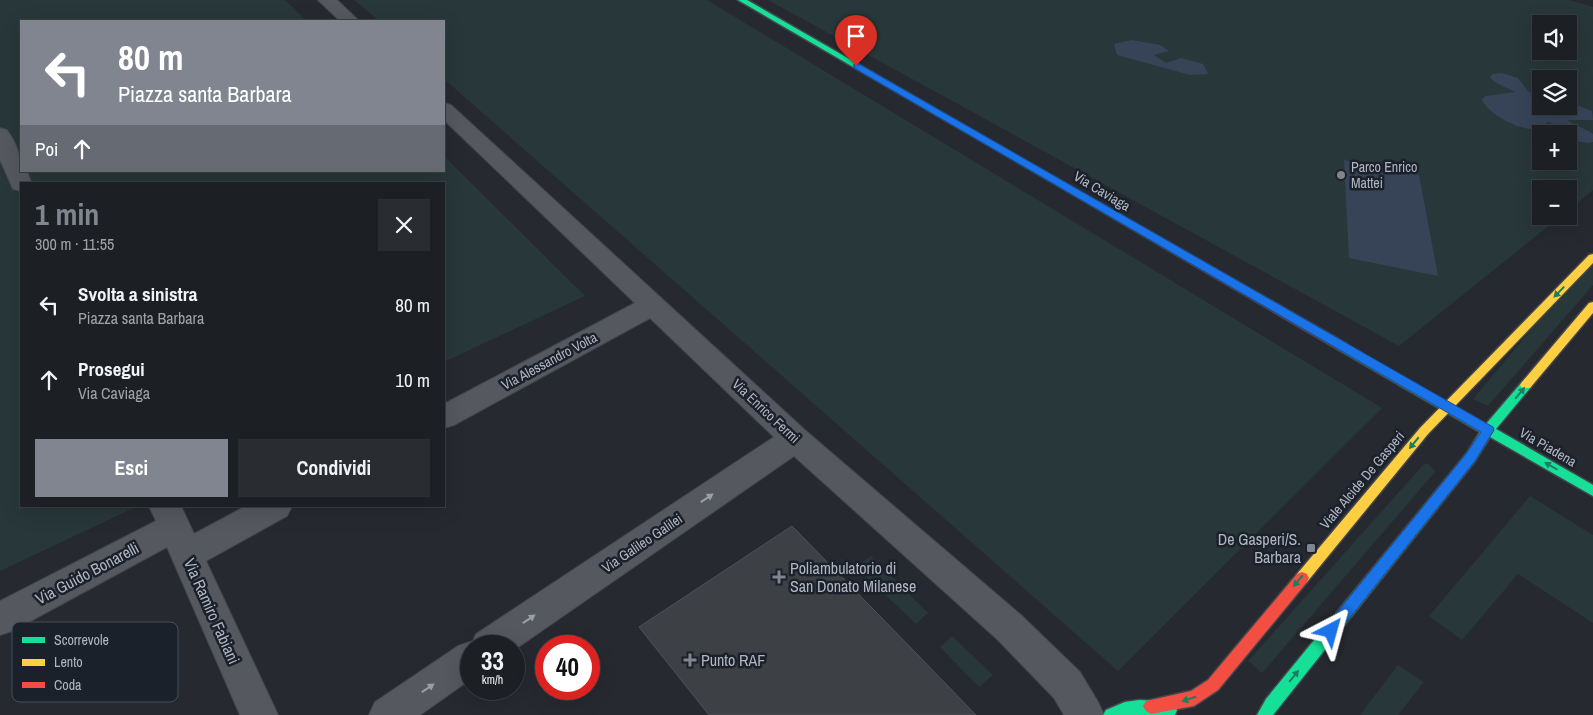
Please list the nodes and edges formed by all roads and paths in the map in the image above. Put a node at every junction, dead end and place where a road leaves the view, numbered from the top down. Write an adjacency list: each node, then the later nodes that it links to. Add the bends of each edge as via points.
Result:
1 (327, 0): 3 (street)
2 (742, 0): 10 (street, Via Caviaga)
3 (349, 20)
4 (445, 110): 8 (street, Via Enrico Fermi)
5 (0, 134): 6 (street)
6 (20, 182)
7 (1593, 257): 10 (street, Viale Alcide De Gasperi, one-way to 10)
8 (653, 305): 11 (street, Via Alessandro Volta); 13 (street, Via Enrico Fermi)
9 (1593, 306): 12 (street, one-way to 9)
10 (1446, 407): 12 (street, Via Caviaga); 20 (street, Viale Alcide De Gasperi, one-way to 20, via 1360,505 1213,685 1194,698)
11 (445, 416)
12 (1488, 430): 14 (street, Via Piadena, one-way to 12); 26 (street, one-way to 12, via 1471,458)
13 (795, 439): 18 (street, Via Galileo Galilei, one-way to 13); 24 (street, Via Enrico Fermi, via 1023,640 1067,685)
14 (1593, 490)
15 (272, 507): 16 (street)
16 (175, 530): 17 (street, Via Guido Bonarelli); 22 (street, Via Ramiro Fabiani)
17 (0, 619)
18 (505, 635)
19 (460, 666): 23 (street, one-way to 19)
20 (1151, 706): 21 (street); 25 (street, Viale Alcide De Gasperi, via 1131,707)
21 (1180, 714)
22 (259, 715)
23 (388, 715)
24 (1085, 715)
25 (1111, 715)
26 (1265, 715)

